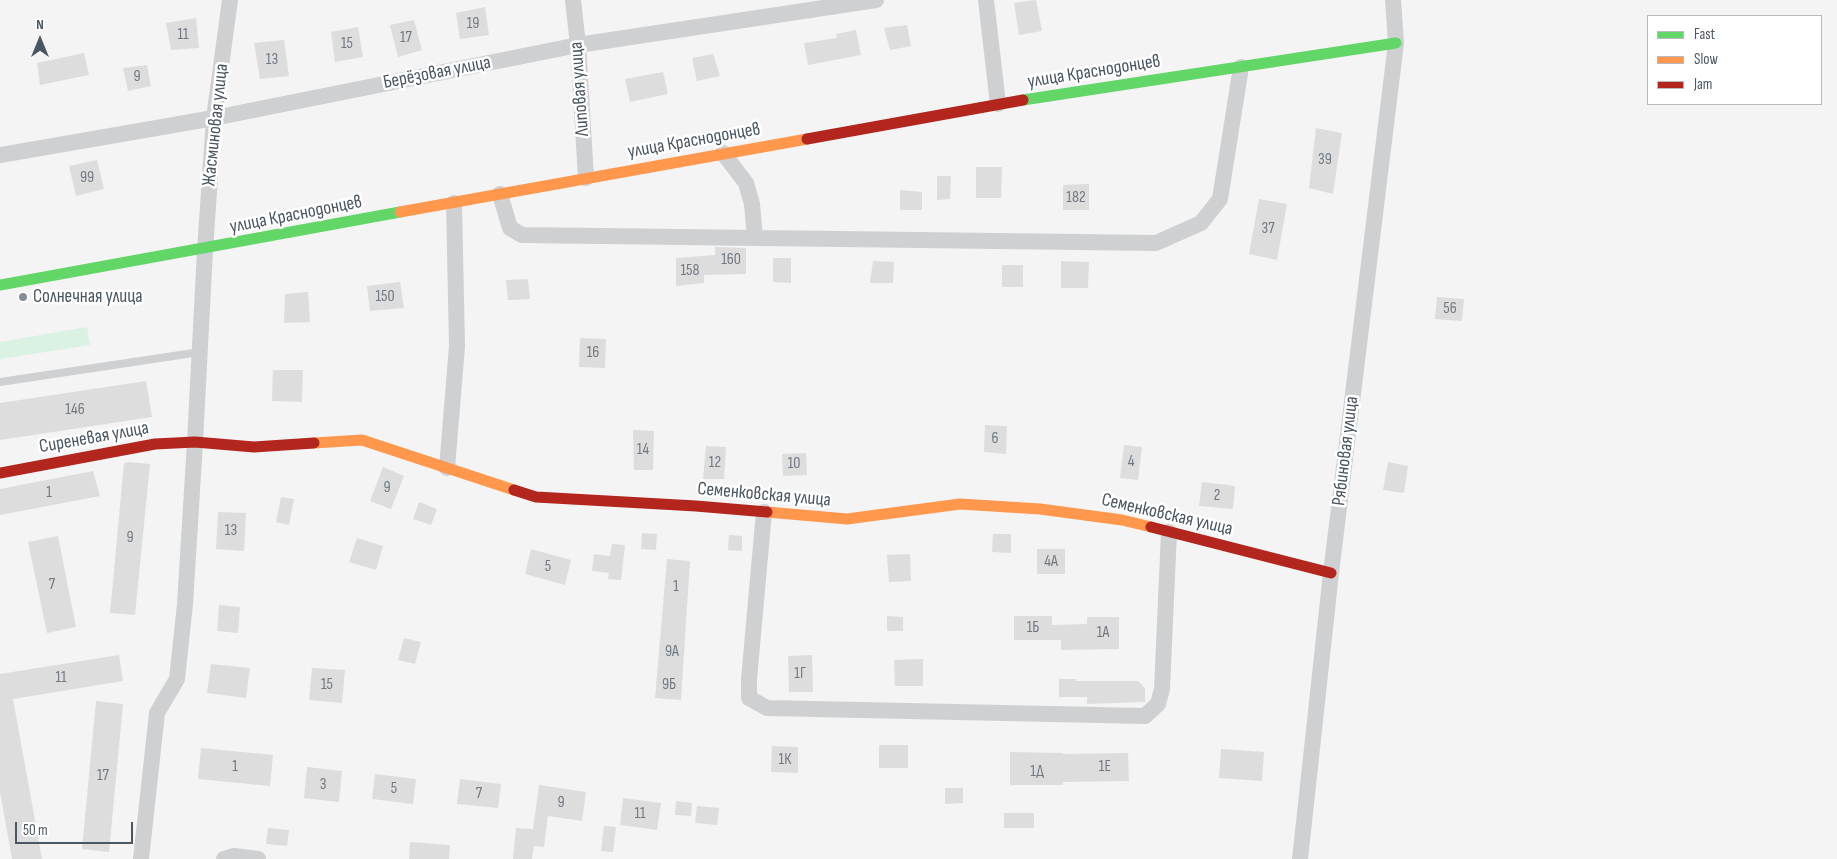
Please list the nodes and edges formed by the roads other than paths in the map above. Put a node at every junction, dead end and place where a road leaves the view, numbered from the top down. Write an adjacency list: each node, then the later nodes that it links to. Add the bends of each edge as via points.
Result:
1 (230, 0): 10 (street, Жасминовая улица)
2 (573, 0): 7 (street, Липовая улица)
3 (876, 0): 7 (street, Берёзовая улица)
4 (986, 0): 9 (street)
5 (1393, 0): 6 (street, Рябиновая улица)
6 (1396, 43): 8 (street, улица Краснодонцев); 26 (street, Рябиновая улица)
7 (578, 45): 10 (street, Берёзовая улица); 13 (street, Липовая улица)
8 (1242, 67): 9 (street, улица Краснодонцев); 16 (street, via 1220,199 1201,223 1156,243)
9 (998, 104): 11 (street, улица Краснодонцев)
10 (214, 118): 12 (street, Берёзовая улица); 17 (street, Жасминовая улица)
11 (723, 154): 13 (street, улица Краснодонцев); 16 (street, via 746,183 752,204)
12 (0, 156)
13 (586, 178): 14 (street, улица Краснодонцев)
14 (500, 194): 15 (street, улица Краснодонцев); 16 (street, via 510,228 522,235)
15 (454, 203): 17 (street, улица Краснодонцев); 22 (street, via 457,346)
16 (755, 238)
17 (205, 250): 18 (street, улица Краснодонцев); 19 (street, Жасминовая улица)
18 (0, 286)
19 (200, 352): 20 (lane); 21 (street, Жасминовая улица)
20 (0, 382)
21 (195, 442): 22 (street, Семенковская улица, via 254,447 362,440); 23 (street, Сиреневая улица, via 156,444); 27 (street, Жасминовая улица, via 177,679 158,713)
22 (447, 468): 24 (street, Семенковская улица, via 536,497)
23 (0, 473)
24 (764, 512): 25 (street, Семенковская улица, via 847,519 960,504 1113,518); 25 (street, via 749,679 750,698 767,708 1144,716 1158,704 1162,689)
25 (1169, 532): 26 (street, Семенковская улица)
26 (1330, 573): 30 (street, Рябиновая улица)
27 (141, 859)
28 (224, 859): 29 (street, via 234,856)
29 (258, 859)
30 (1300, 859)

